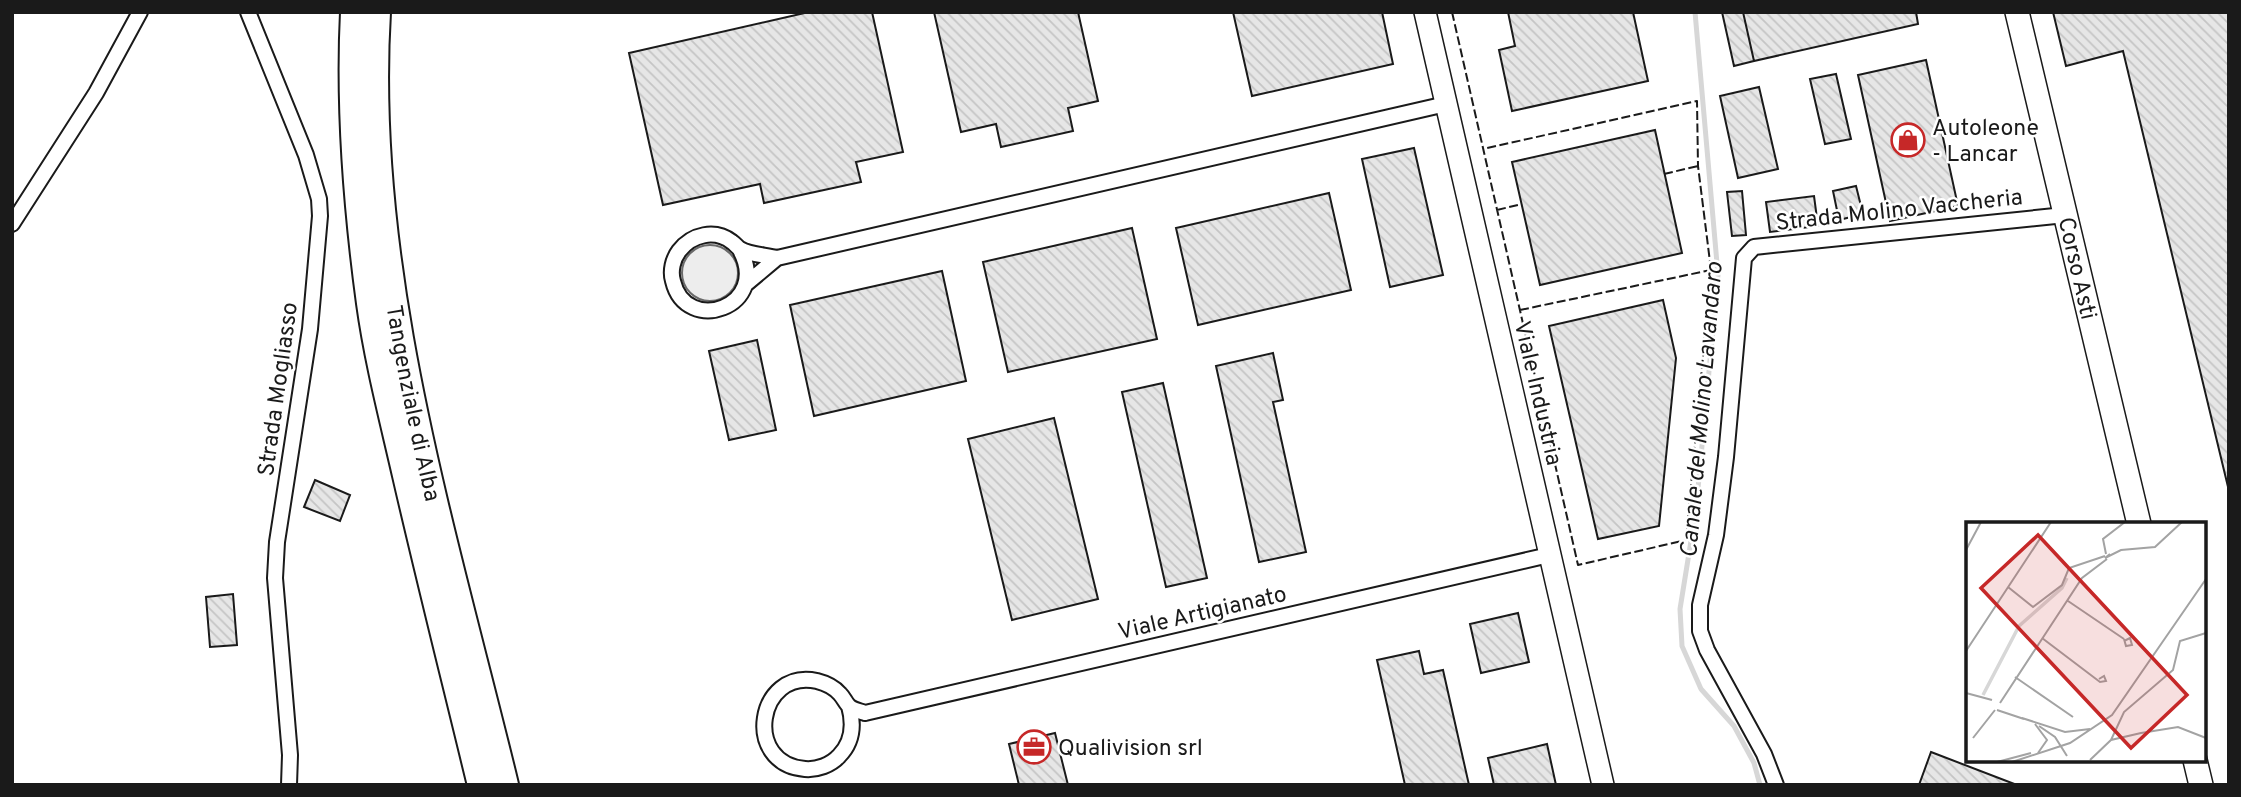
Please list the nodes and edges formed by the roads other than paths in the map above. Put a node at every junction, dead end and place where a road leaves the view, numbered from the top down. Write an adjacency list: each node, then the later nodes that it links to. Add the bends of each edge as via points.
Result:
1 (140, 12): 10 (street, via 96,93)
2 (248, 12): 21 (street, Strada Mogliasso, via 320,199 310,329 276,554)
3 (354, 12): 22 (highway, Tangenziale di Alba, via 352,102 370,305)
4 (377, 12): 13 (highway, Tangenziale di Alba, via 381,198)
5 (395, 12): 13 (highway)
6 (1425, 12): 8 (street, Viale Industria)
7 (2017, 12): 9 (main road, Corso Asti)
8 (1446, 104): 12 (street); 16 (street, Viale Industria)
9 (2065, 215): 15 (main road, Corso Asti); 25 (street, Strada Molino Vaccheria, via 1754,247 1744,258 1726,457 1716,535 1700,605 1700,631)
10 (12, 224)
11 (740, 250): 12 (street); 14 (street, via 746,260); 14 (street, via 720,236 695,238 676,255 672,279 684,301 707,311 731,304)
12 (777, 258): 14 (street)
13 (390, 266): 23 (highway, Tangenziale di Alba, via 408,382)
14 (746, 284)
15 (2139, 522)
16 (1549, 555): 18 (street, Viale Artigianato); 24 (street, Viale Industria)
17 (849, 706): 18 (street); 19 (street); 19 (street, via 828,685 799,681 774,696 763,724 773,752 797,768 812,769 839,757)
18 (865, 713): 19 (street)
19 (852, 730)
20 (2195, 762): 26 (main road)
21 (289, 785)
22 (481, 785)
23 (505, 785)
24 (1603, 785)
25 (1776, 785)
26 (2201, 785)

